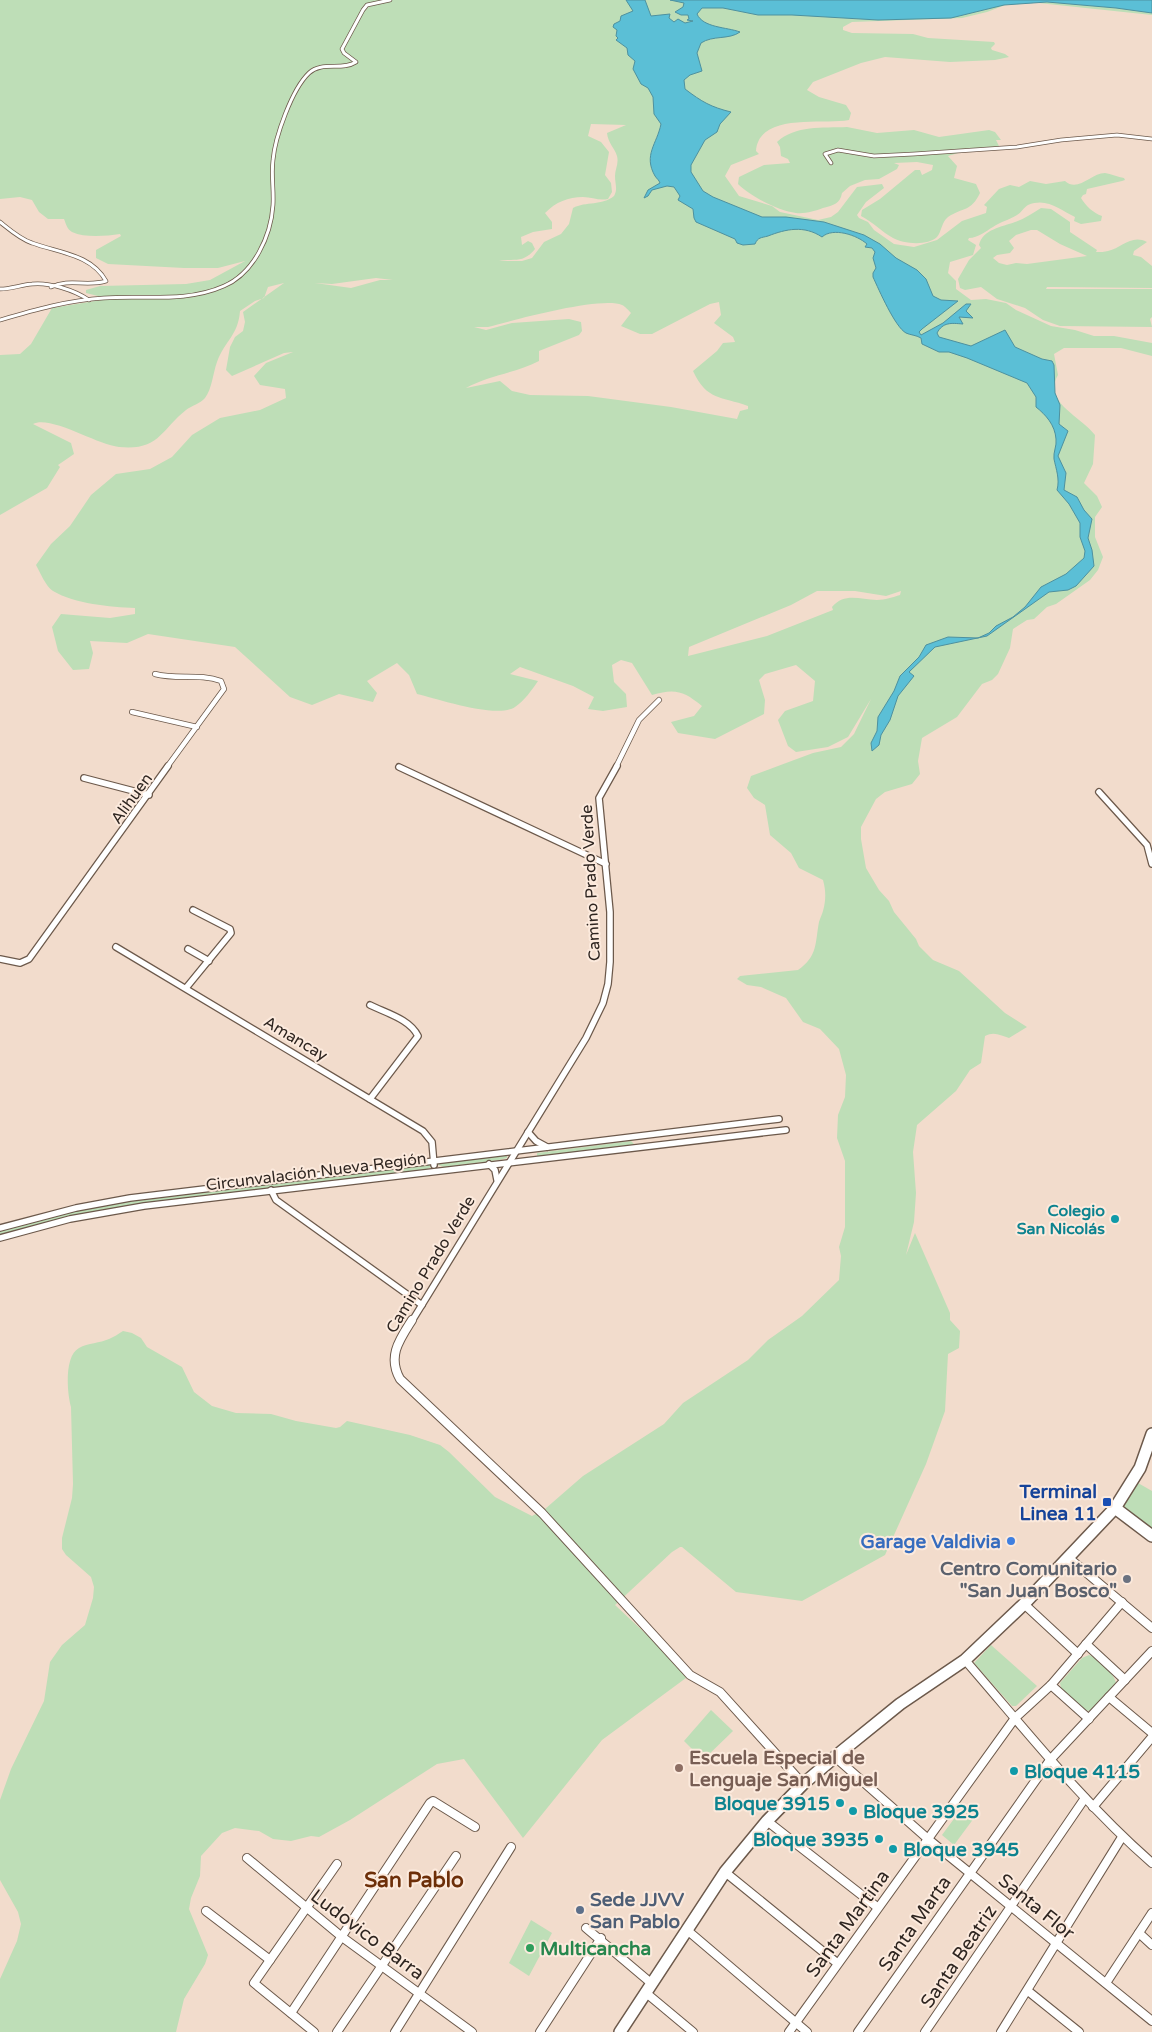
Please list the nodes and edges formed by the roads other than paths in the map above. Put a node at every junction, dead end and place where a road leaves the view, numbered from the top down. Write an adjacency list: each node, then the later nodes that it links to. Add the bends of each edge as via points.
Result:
1 (390, 0): 7 (street, via 367,5 363,10 342,49 356,62 353,65 324,66 309,73 287,111 273,156 272,212 261,248 244,274 227,286 197,294)
2 (1152, 139): 3 (street, via 1117,135 1017,147 885,156 835,150 825,154)
3 (831, 163)
4 (0, 222): 5 (street, via 31,243 78,256 102,274 106,281)
5 (51, 287): 6 (street, via 35,284); 7 (street)
6 (0, 289)
7 (90, 300): 8 (street, via 52,305)
8 (0, 320)
9 (155, 674): 12 (street, Alihuen, via 174,678 206,675 223,682 223,691)
10 (659, 700): 17 (street, Camino Prado Verde, via 639,720 599,798)
11 (132, 712): 12 (street)
12 (197, 727): 16 (street, Alihuen)
13 (399, 766): 17 (street)
14 (84, 778): 16 (street)
15 (1099, 792): 18 (street, via 1147,845)
16 (149, 795): 22 (street, Alihuen, via 28,961 20,963)
17 (606, 864): 29 (street, Camino Prado Verde, via 610,938 603,1003 586,1038)
18 (1152, 864)
19 (193, 910): 23 (street, via 230,929 231,933)
20 (116, 947): 24 (street, Amancay)
21 (188, 949): 23 (street)
22 (0, 959)
23 (209, 960): 24 (street)
24 (186, 988): 26 (street, Amancay)
25 (370, 1005): 26 (street, via 406,1022 418,1036)
26 (370, 1098): 34 (street, Amancay, via 426,1133 432,1142)
27 (779, 1119): 30 (street, Circunvalación Nueva Región)
28 (786, 1130): 32 (street, Circunvalación Nueva Región)
29 (528, 1132): 31 (street, via 542,1145); 33 (street, Camino Prado Verde)
30 (636, 1136): 31 (street, Circunvalación Nueva Región); 32 (street)
31 (552, 1147): 33 (street, Circunvalación Nueva Región)
32 (638, 1147): 35 (street, Circunvalación Nueva Región)
33 (515, 1152): 34 (street, Circunvalación Nueva Región); 35 (street, Camino Prado Verde)
34 (434, 1161): 37 (street, Amancay); 40 (street, Circunvalación Nueva Región, via 130,1198)
35 (508, 1162): 36 (street, Circunvalación Nueva Región); 38 (street, Camino Prado Verde)
36 (489, 1164): 37 (street, Circunvalación Nueva Región); 38 (street, via 495,1170)
37 (434, 1171): 39 (street, Circunvalación Nueva Región)
38 (497, 1180): 42 (street, Camino Prado Verde)
39 (271, 1190): 41 (street, Circunvalación Nueva Región, via 119,1210); 42 (street, via 276,1200)
40 (0, 1228)
41 (0, 1238)
42 (422, 1305): 63 (street, Camino Prado Verde, via 396,1349 394,1364 400,1379 542,1513 690,1675 720,1692)
43 (1152, 1434): 44 (main road, via 1140,1468)
44 (1115, 1508): 45 (main road); 46 (main road)
45 (1152, 1536)
46 (1069, 1558): 47 (street); 48 (main road)
47 (1122, 1602): 49 (street); 50 (street, Santa Martina)
48 (1024, 1604): 52 (street); 53 (main road)
49 (1152, 1628)
50 (1086, 1644): 52 (street, Santa Martina); 54 (street)
51 (1152, 1651): 54 (street, Santa Marta)
52 (1078, 1654): 55 (street, Santa Martina)
53 (965, 1660): 57 (street); 61 (main road, via 900,1704)
54 (1125, 1680): 56 (street, Santa Marta)
55 (1051, 1685): 57 (street, Santa Martina); 58 (street)
56 (1110, 1697): 58 (street, Santa Marta); 59 (street)
57 (1016, 1718): 62 (street); 69 (street, Santa Martina)
58 (1090, 1719): 62 (street, Santa Marta)
59 (1152, 1733)
60 (1152, 1737): 65 (street)
61 (835, 1757): 63 (main road); 69 (street, Santa Flor)
62 (1050, 1760): 64 (street); 76 (street, Santa Marta)
63 (803, 1784): 66 (main road)
64 (1084, 1798): 65 (street); 79 (street, Santa Beatriz)
65 (1093, 1807): 68 (street)
66 (767, 1822): 75 (main road); 77 (street)
67 (475, 1827): 85 (street, via 433,1801 430,1803)
68 (1122, 1837): 73 (street); 87 (street)
69 (928, 1839): 76 (street, Santa Flor); 77 (street, Santa Martina)
70 (511, 1847): 95 (street)
71 (456, 1856): 91 (street)
72 (247, 1858): 78 (street, Ludovico Barra)
73 (1152, 1863)
74 (337, 1864): 78 (street)
75 (725, 1872): 83 (main road); 90 (street)
76 (969, 1872): 79 (street, Santa Flor); 108 (street, Santa Marta)
77 (877, 1907): 90 (street, Santa Martina)
78 (306, 1908): 85 (street, Ludovico Barra); 89 (street)
79 (1011, 1908): 87 (street, Santa Flor); 109 (street, Santa Beatriz)
80 (206, 1911): 89 (street)
81 (1152, 1913): 84 (street)
82 (586, 1928): 86 (street)
83 (686, 1929): 93 (main road); 98 (street)
84 (1139, 1933): 88 (street); 92 (street)
85 (342, 1937): 91 (street, Ludovico Barra); 96 (street)
86 (600, 1938): 93 (street); 103 (street)
87 (1057, 1943): 92 (street, Santa Flor); 94 (street)
88 (1152, 1944)
89 (270, 1960): 96 (street, via 254,1983)
90 (837, 1963): 98 (street, Santa Martina)
91 (382, 1966): 95 (street, Ludovico Barra); 100 (street)
92 (1106, 1983): 97 (street, Santa Flor)
93 (648, 1988): 104 (main road); 105 (street)
94 (1028, 1991): 110 (street); 111 (street)
95 (420, 1993): 101 (street); 102 (street, Ludovico Barra)
96 (291, 2014): 99 (street)
97 (1152, 2021)
98 (796, 2022): 106 (street, Santa Martina); 107 (street)
99 (314, 2032)
100 (337, 2032)
101 (395, 2032)
102 (472, 2032)
103 (540, 2032)
104 (620, 2032)
105 (693, 2032)
106 (789, 2032)
107 (807, 2032)
108 (858, 2032)
109 (925, 2032)
110 (1001, 2032)
111 (1080, 2032)

